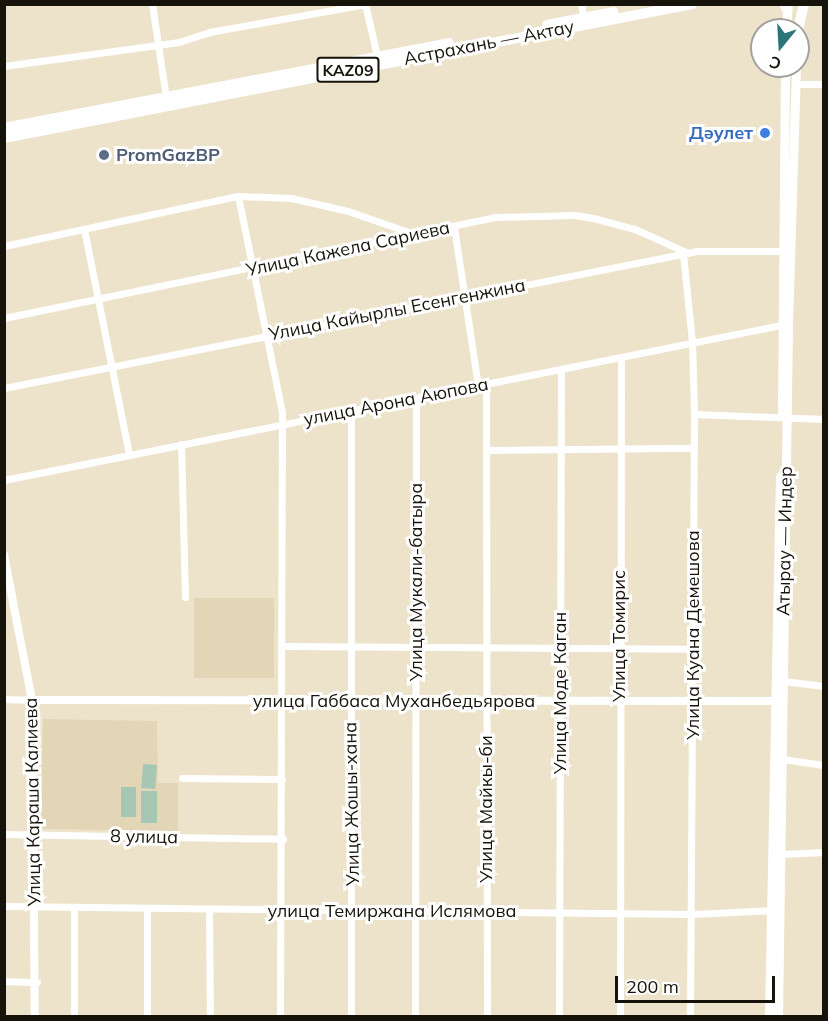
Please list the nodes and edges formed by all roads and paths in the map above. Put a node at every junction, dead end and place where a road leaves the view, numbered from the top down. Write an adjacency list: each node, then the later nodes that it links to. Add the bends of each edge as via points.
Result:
1 (152, 4): 8 (street)
2 (581, 4): 6 (street)
3 (653, 4): 6 (highway, Астрахань — Актау / KAZ09)
4 (692, 4): 7 (highway, Астрахань — Актау / KAZ09)
5 (365, 5): 8 (street, via 220,30); 9 (street)
6 (584, 18): 7 (highway, Астрахань — Актау / KAZ09)
7 (461, 45): 9 (highway, Астрахань — Актау / KAZ09)
8 (158, 46): 10 (street, via 131,46); 15 (street)
9 (378, 61): 15 (highway, Астрахань — Актау / KAZ09); 17 (highway, Астрахань — Актау / KAZ09)
10 (4, 66)
11 (785, 78): 23 (main road, Атырау — Индер)
12 (796, 78): 13 (main road, Атырау — Индер)
13 (796, 84): 14 (street); 23 (main road, Атырау — Индер)
14 (824, 84)
15 (166, 98): 16 (highway, Астрахань — Актау / KAZ09)
16 (4, 128)
17 (4, 138)
18 (238, 196): 20 (street); 21 (street, via 291,198 348,211); 25 (street)
19 (454, 227): 21 (street, Улица Кажела Сариева); 24 (street, Улица Кажела Сариева, via 495,217 575,215 635,229); 26 (street, Улица Майкы-би)
20 (84, 229): 22 (street); 27 (street)
21 (417, 235): 25 (street, Улица Кажела Сариева)
22 (4, 246)
23 (787, 251): 24 (street, Улица Кайырлы Есенгенжина); 29 (main road, Атырау — Индер)
24 (686, 253): 26 (street, Улица Кайырлы Есенгенжина); 31 (street, Улица Куана Демешова)
25 (254, 270): 27 (street, Улица Кажела Сариева); 30 (street)
26 (465, 297): 30 (street, Улица Кайырлы Есенгенжина); 35 (street, Улица Майкы-би)
27 (99, 300): 28 (street, Улица Кажела Сариева); 33 (street)
28 (4, 318)
29 (785, 324): 31 (street, улица Арона Аюпова); 40 (main road, Атырау — Индер)
30 (267, 334): 33 (street, Улица Кайырлы Есенгенжина); 42 (street)
31 (692, 341): 32 (street, улица Арона Аюпова); 39 (street, Улица Куана Демешова)
32 (621, 358): 34 (street, улица Арона Аюпова); 44 (street, Улица Томирис)
33 (113, 366): 36 (street, Улица Кайырлы Есенгенжина); 48 (street)
34 (561, 370): 35 (street, улица Арона Аюпова); 46 (street, Улица Моде Каган)
35 (482, 385): 37 (street, улица Арона Аюпова); 47 (street, Улица Майкы-би)
36 (4, 388)
37 (416, 399): 38 (street, улица Арона Аюпова); 52 (street, Улица Мукали-батыра)
38 (351, 411): 42 (street, улица Арона Аюпова); 54 (street, Улица Жошы-хана)
39 (694, 414): 40 (street); 45 (street, Улица Куана Демешова)
40 (784, 416): 41 (street); 59 (main road, Атырау — Индер); 70 (main road, Атырау — Индер)
41 (824, 419)
42 (282, 423): 43 (street, улица Арона Аюпова); 53 (street)
43 (181, 444): 48 (street, улица Арона Аюпова); 51 (street)
44 (620, 448): 45 (street); 46 (street); 57 (street, Улица Томирис)
45 (694, 448): 58 (street, Улица Куана Демешова)
46 (561, 449): 47 (street); 56 (street, Улица Моде Каган)
47 (486, 450): 55 (street, Улица Майкы-би)
48 (129, 454): 49 (street, улица Арона Аюпова)
49 (4, 480)
50 (4, 555): 62 (street, Улица Караша Калиева)
51 (185, 597)
52 (416, 645): 54 (street); 55 (street); 65 (street, Улица Мукали-батыра)
53 (282, 646): 54 (street); 63 (street)
54 (351, 646): 64 (street, Улица Жошы-хана)
55 (487, 648): 56 (street); 66 (street, Улица Майкы-би)
56 (561, 648): 57 (street); 67 (street, Улица Моде Каган)
57 (619, 649): 58 (street); 68 (street, Улица Томирис)
58 (692, 649): 69 (street, Улица Куана Демешова)
59 (783, 681): 60 (street); 70 (main road, Атырау — Индер)
60 (824, 686)
61 (4, 699): 62 (street, улица Габбаса Муханбедьярова)
62 (32, 700): 63 (street, улица Габбаса Муханбедьярова); 76 (street, Улица Караша Калиева)
63 (282, 701): 64 (street, улица Габбаса Муханбедьярова); 74 (street)
64 (351, 701): 65 (street, улица Габбаса Муханбедьярова); 87 (street, Улица Жошы-хана)
65 (416, 701): 66 (street, улица Габбаса Муханбедьярова); 88 (street, Улица Мукали-батыра)
66 (486, 701): 67 (street, улица Габбаса Муханбедьярова); 89 (street, Улица Майкы-би)
67 (560, 701): 68 (street, улица Габбаса Муханбедьярова); 90 (street, Улица Моде Каган)
68 (618, 701): 69 (street, улица Габбаса Муханбедьярова); 91 (street, Улица Томирис)
69 (692, 701): 70 (street, улица Габбаса Муханбедьярова); 92 (street, Улица Куана Демешова)
70 (780, 701): 71 (main road, Атырау — Индер); 85 (main road, Атырау — Индер)
71 (782, 759): 72 (street); 79 (main road, Атырау — Индер)
72 (824, 765)
73 (182, 778): 74 (street)
74 (282, 778): 77 (street)
75 (4, 834): 76 (street, 8 улица)
76 (33, 834): 77 (street, 8 улица); 81 (street, Улица Караша Калиева)
77 (283, 840): 86 (street)
78 (824, 852): 79 (street)
79 (781, 854): 85 (main road, Атырау — Индер)
80 (4, 906): 81 (street, улица Темиржана Ислямова)
81 (35, 906): 82 (street, улица Темиржана Ислямова); 94 (street, Улица Караша Калиева)
82 (74, 907): 83 (street, улица Темиржана Ислямова); 96 (street)
83 (147, 909): 84 (street, улица Темиржана Ислямова); 97 (street)
84 (209, 909): 86 (street, улица Темиржана Ислямова); 98 (street)
85 (775, 910): 92 (street, улица Темиржана Ислямова); 106 (main road, Атырау — Индер); 107 (main road, Атырау — Индер)
86 (282, 911): 87 (street, улица Темиржана Ислямова); 99 (street)
87 (354, 911): 88 (street, улица Темиржана Ислямова); 100 (street, Улица Жошы-хана)
88 (414, 912): 89 (street, улица Темиржана Ислямова); 101 (street, Улица Мукали-батыра)
89 (487, 912): 90 (street, улица Темиржана Ислямова); 102 (street, Улица Майкы-би)
90 (560, 912): 91 (street, улица Темиржана Ислямова); 103 (street, Улица Моде Каган)
91 (620, 914): 92 (street, улица Темиржана Ислямова); 104 (street, Улица Томирис)
92 (693, 914): 105 (street, Улица Куана Демешова)
93 (4, 981): 94 (street)
94 (37, 982): 95 (street, Улица Караша Калиева)
95 (35, 1017)
96 (74, 1017)
97 (147, 1017)
98 (210, 1017)
99 (280, 1017)
100 (351, 1017)
101 (415, 1017)
102 (488, 1017)
103 (559, 1017)
104 (620, 1017)
105 (690, 1017)
106 (769, 1017)
107 (778, 1017)

